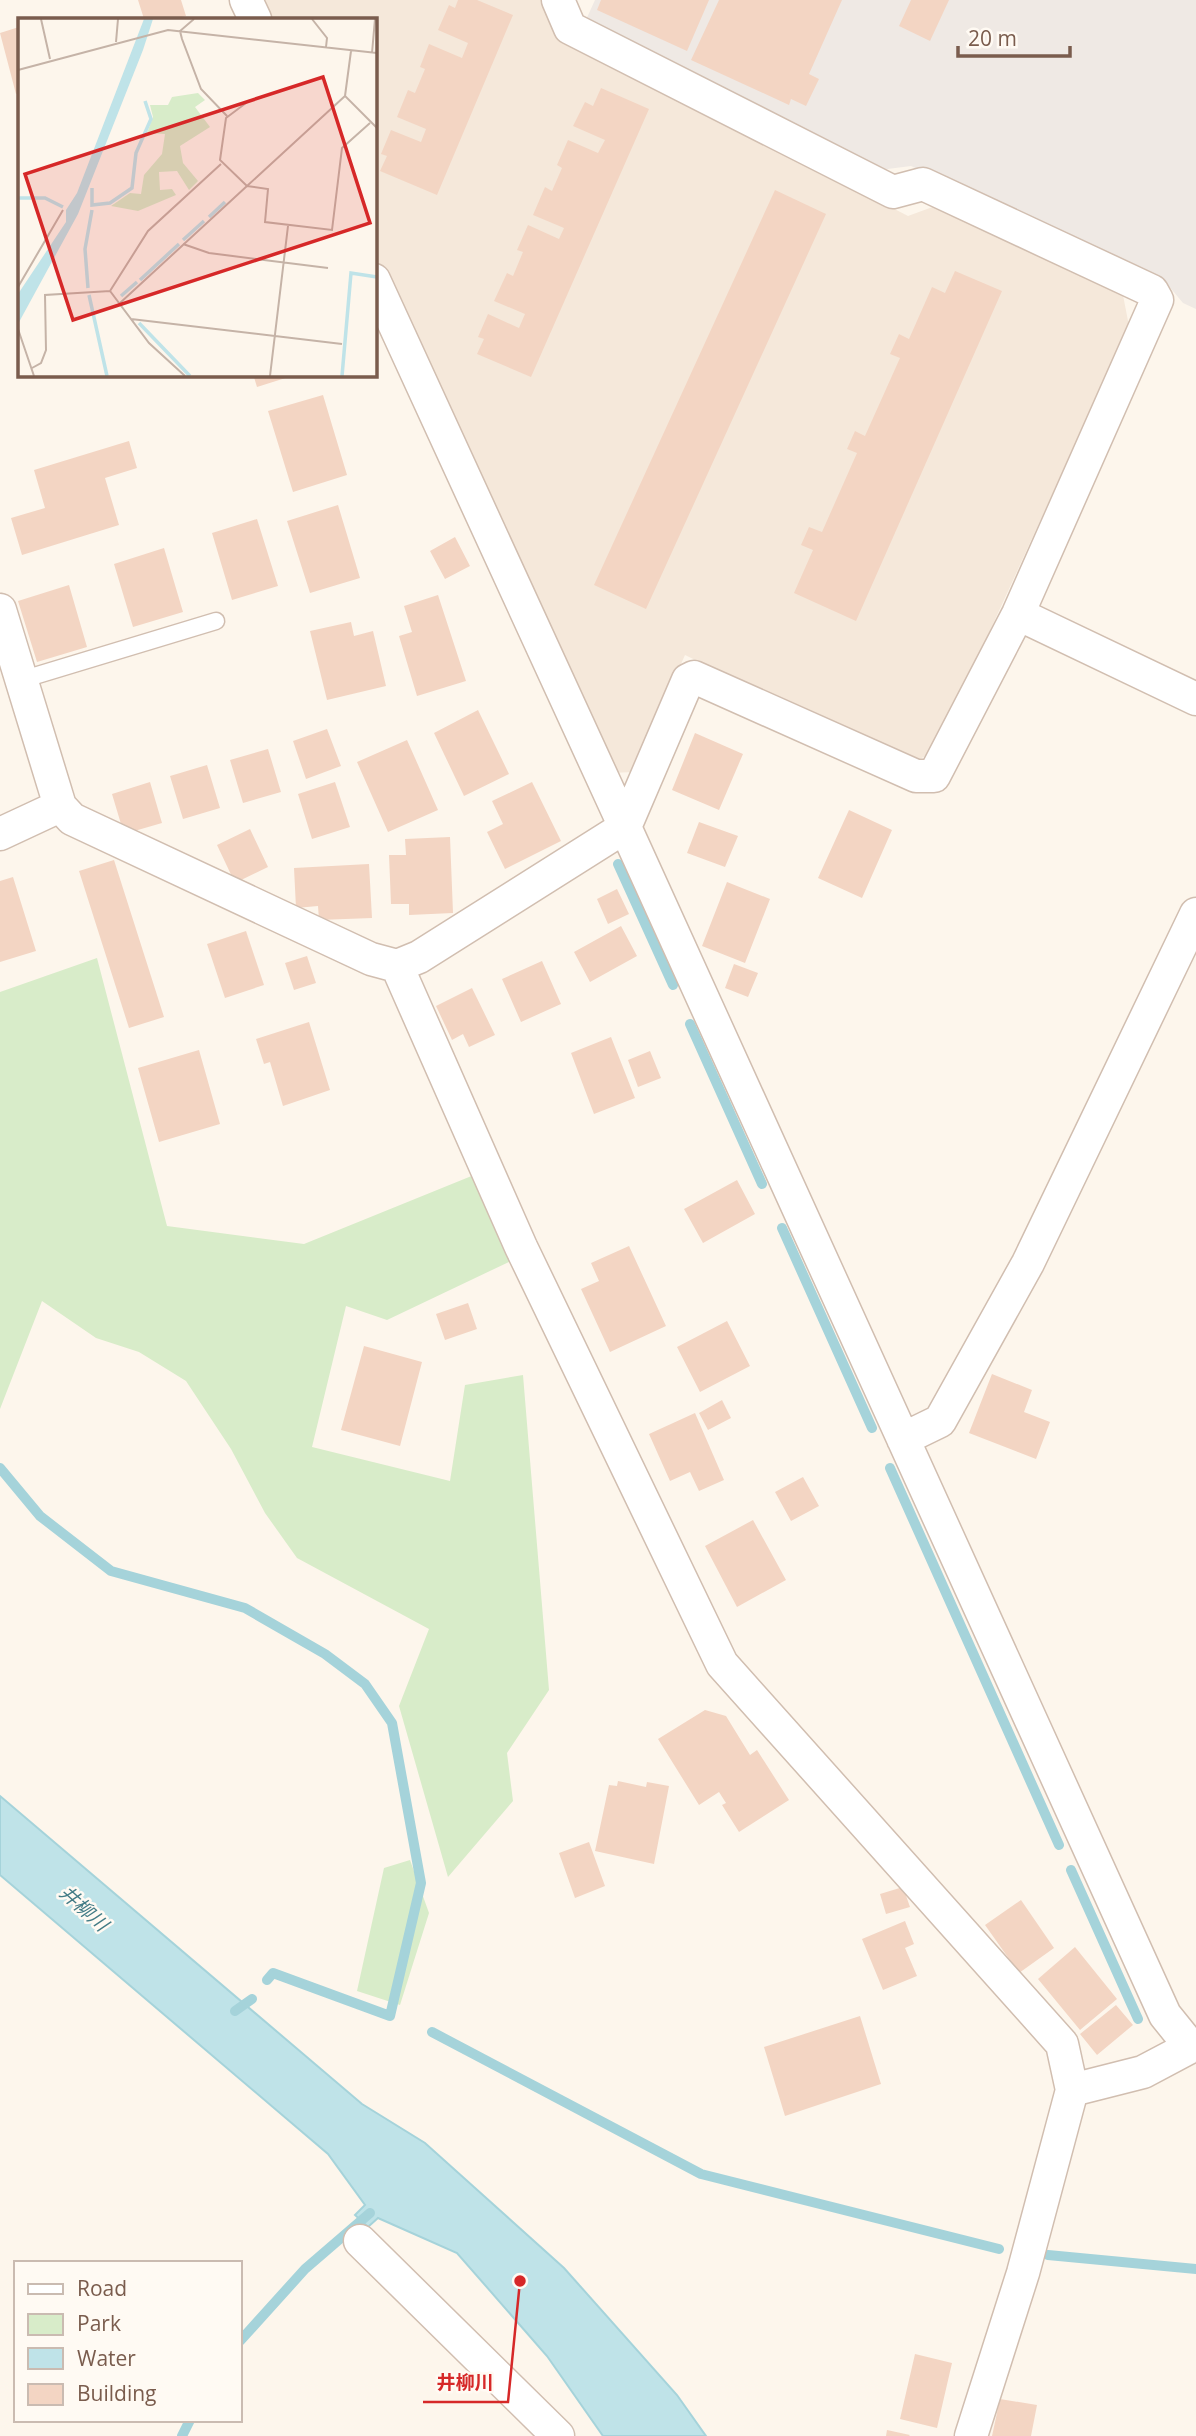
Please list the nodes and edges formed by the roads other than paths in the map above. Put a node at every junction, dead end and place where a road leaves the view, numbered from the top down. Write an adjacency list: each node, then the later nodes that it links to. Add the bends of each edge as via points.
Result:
1 (246, 0): 3 (street)
2 (558, 0): 6 (street, via 570,28 893,192 923,184 1152,291 1157,300)
3 (255, 18)
4 (376, 284): 11 (street)
5 (0, 610): 8 (street)
6 (1018, 614): 9 (street); 11 (street, via 934,776 916,776 694,677 688,680)
7 (216, 621): 8 (lane)
8 (21, 680): 10 (street)
9 (1196, 699)
10 (60, 806): 12 (street); 14 (street, via 72,819 257,907 371,959)
11 (625, 827): 14 (street, via 419,957); 15 (street)
12 (0, 834)
13 (1196, 914): 15 (street, via 1021,1276 940,1421)
14 (397, 966): 17 (street, via 521,1247 722,1664 1062,2044)
15 (903, 1439): 16 (street, via 1164,2015)
16 (1193, 2045): 17 (street, via 1143,2072)
17 (1072, 2090): 20 (street, via 1023,2273)
18 (360, 2241): 19 (street)
19 (558, 2436)
20 (971, 2436)

